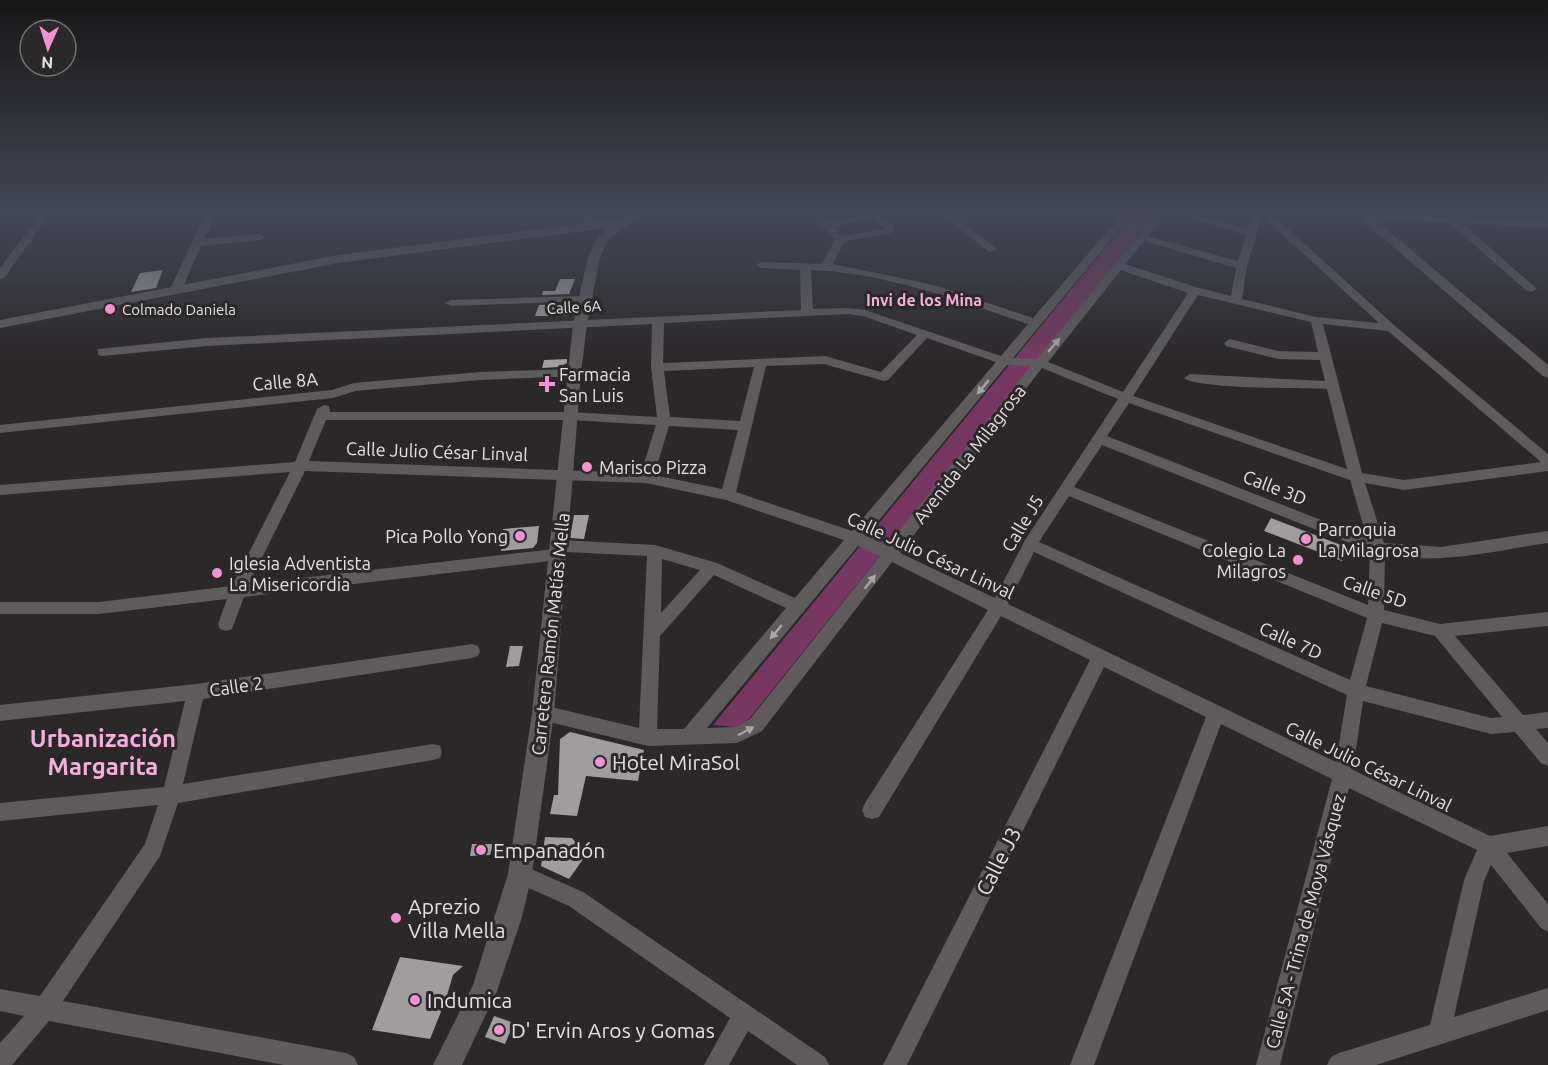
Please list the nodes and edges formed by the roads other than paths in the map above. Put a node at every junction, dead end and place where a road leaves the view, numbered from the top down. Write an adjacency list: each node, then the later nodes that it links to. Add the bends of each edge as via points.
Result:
1 (10, 263): 18 (street)
2 (188, 263): 20 (street)
3 (323, 263): 20 (main road)
4 (593, 263): 22 (main road, Carretera Ramón Matías Mella)
5 (828, 263): 17 (street)
6 (1086, 263): 28 (street, Avenida La Milagrosa)
7 (1122, 263): 14 (street, Avenida La Milagrosa)
8 (1231, 263): 15 (street)
9 (1243, 263): 15 (street)
10 (1319, 263): 31 (street)
11 (1418, 263): 41 (main road)
12 (1501, 263): 19 (street)
13 (761, 266): 16 (street)
14 (1119, 266): 21 (street); 38 (street, Avenida La Milagrosa, one-way to 14)
15 (1242, 266): 23 (street)
16 (805, 267): 17 (street); 25 (street)
17 (826, 267): 28 (street, via 930,286)
18 (0, 276)
19 (1531, 289)
20 (176, 290): 29 (main road)
21 (1195, 291): 23 (street); 45 (street, Calle J5)
22 (585, 299): 24 (street); 30 (main road, Carretera Ramón Matías Mella)
23 (1236, 301): 27 (street)
24 (451, 303)
25 (807, 311): 26 (street, Calle 6A); 32 (street, Calle 6A, via 865,313)
26 (658, 320): 30 (street, Calle 6A); 39 (street)
27 (1316, 320): 31 (street); 35 (street, Calle 5A - Trina de Moya Vásquez)
28 (1036, 323): 36 (street, Avenida La Milagrosa)
29 (0, 324)
30 (580, 324): 34 (street, Calle 6A, via 207,342); 40 (main road, Carretera Ramón Matías Mella)
31 (1391, 328): 52 (street)
32 (925, 333): 36 (street, Calle 6A); 37 (street, via 888,374 878,377 832,360)
33 (1230, 343): 35 (street, via 1278,355)
34 (102, 352)
35 (1325, 356): 43 (street, Calle 5A - Trina de Moya Vásquez)
36 (1005, 361): 38 (street, Calle 6A); 62 (street, Avenida La Milagrosa, one-way to 62)
37 (761, 363): 39 (street); 49 (street)
38 (1040, 363): 45 (street, Calle 6A); 67 (street, Avenida La Milagrosa)
39 (657, 367): 48 (street)
40 (574, 373): 44 (street, Calle 8A, via 480,376 366,386); 47 (main road, Carretera Ramón Matías Mella)
41 (1548, 373)
42 (1190, 378): 43 (street)
43 (1332, 385): 56 (street, Calle 5A - Trina de Moya Vásquez)
44 (333, 394): 46 (street); 50 (street, Calle 8A)
45 (1124, 397): 51 (street, Calle J5); 56 (street)
46 (321, 416): 47 (street); 53 (street)
47 (569, 416): 48 (street); 55 (main road, Carretera Ramón Matías Mella)
48 (664, 421): 49 (street); 57 (street)
49 (745, 426): 60 (street)
50 (0, 429)
51 (1098, 438): 58 (street, Calle J5); 64 (street, Calle 3D)
52 (1548, 461)
53 (300, 466): 55 (street, Calle Julio César Linval); 59 (street, Calle Julio César Linval); 69 (street)
54 (1548, 466): 56 (street, via 1404,485)
55 (567, 475): 57 (street, Calle Julio César Linval); 65 (main road, Carretera Ramón Matías Mella)
56 (1356, 477): 64 (street, Calle 5A - Trina de Moya Vásquez)
57 (646, 478): 60 (street, Calle Julio César Linval)
58 (1065, 489): 63 (street, Calle J5); 73 (street, Calle 5D)
59 (0, 490)
60 (728, 495): 62 (street, Calle Julio César Linval)
61 (1548, 537): 64 (street, Calle 3D, via 1417,554)
62 (856, 538): 67 (street, Calle Julio César Linval); 70 (street, Avenida La Milagrosa)
63 (1030, 544): 72 (street, Calle J5); 80 (street, Calle 7D)
64 (1378, 548): 73 (street, Calle 5A - Trina de Moya Vásquez)
65 (559, 550): 66 (street); 69 (street); 83 (main road, Carretera Ramón Matías Mella)
66 (654, 551): 68 (street); 77 (street)
67 (890, 556): 72 (street, Calle Julio César Linval); 87 (street, Avenida La Milagrosa, one-way to 67, via 737,735 756,725)
68 (712, 567): 70 (street); 77 (street)
69 (236, 592): 71 (street, via 99,608); 75 (street)
70 (798, 606): 87 (street, Avenida La Milagrosa, one-way to 87)
71 (0, 608)
72 (998, 608): 79 (street, Calle Julio César Linval); 93 (street, Calle J5)
73 (1376, 615): 76 (street, Calle 5D); 80 (street, Calle 5A - Trina de Moya Vásquez)
74 (1548, 619): 76 (street, Calle 5D)
75 (226, 624)
76 (1440, 631): 86 (street)
77 (652, 634): 88 (street)
78 (471, 651): 81 (street, Calle 2)
79 (1101, 656): 84 (street, Calle Julio César Linval); 109 (street, Calle J3)
80 (1356, 691): 86 (street, Calle 7D, via 1491,726); 91 (street, Calle 5A - Trina de Moya Vásquez)
81 (196, 692): 82 (street, Calle 2); 92 (street)
82 (0, 713)
83 (543, 713): 88 (street, Avenida La Milagrosa); 97 (main road, Carretera Ramón Matías Mella)
84 (1216, 714): 91 (street, Calle Julio César Linval); 110 (street)
85 (1548, 720): 86 (street, Calle 7D)
86 (1520, 725): 90 (street)
87 (688, 736): 88 (street, Avenida La Milagrosa)
88 (648, 738)
89 (433, 752): 92 (street)
90 (1548, 757)
91 (1343, 775): 96 (street, Calle Julio César Linval); 111 (street, Calle 5A - Trina de Moya Vásquez)
92 (171, 795): 94 (street); 101 (street, via 153,849)
93 (872, 810)
94 (0, 812)
95 (1548, 836): 96 (street)
96 (1489, 846): 98 (street); 103 (street, via 1474,880)
97 (520, 874): 102 (street, via 576,899); 106 (main road, Carretera Ramón Matías Mella, via 483,991)
98 (1548, 921)
99 (1548, 999): 103 (street)
100 (0, 1000): 101 (street)
101 (46, 1007): 104 (street); 105 (street)
102 (745, 1014): 107 (street); 108 (street)
103 (1439, 1035): 112 (street)
104 (0, 1061)
105 (346, 1065)
106 (447, 1065)
107 (716, 1065)
108 (817, 1065)
109 (895, 1065)
110 (1082, 1065)
111 (1268, 1065)
112 (1339, 1065)

